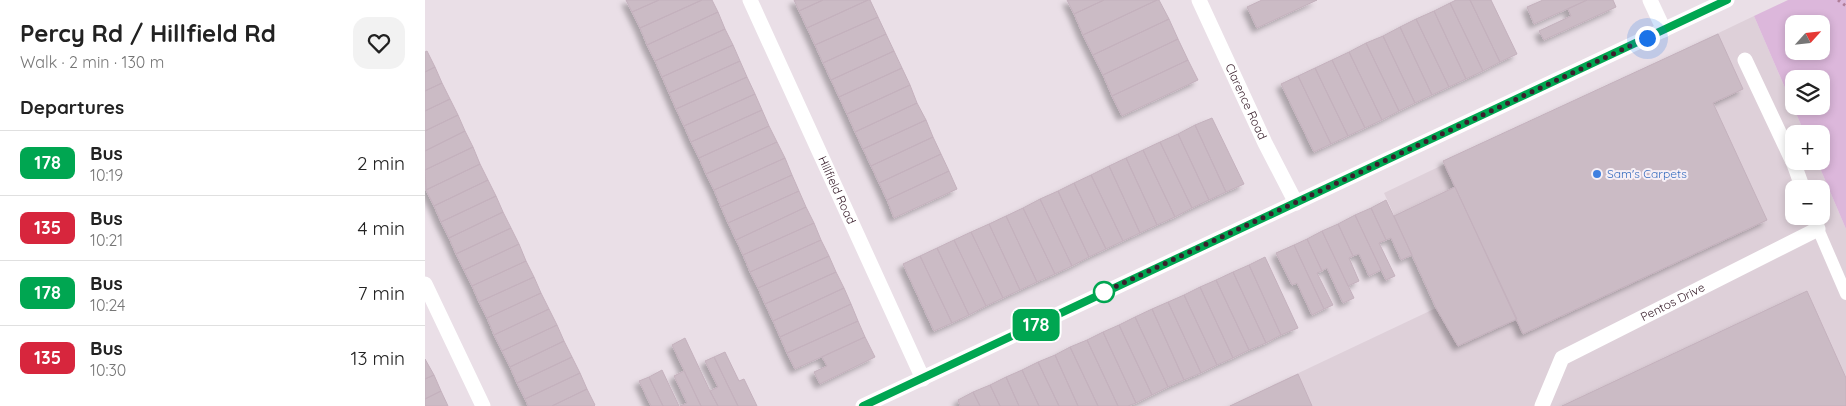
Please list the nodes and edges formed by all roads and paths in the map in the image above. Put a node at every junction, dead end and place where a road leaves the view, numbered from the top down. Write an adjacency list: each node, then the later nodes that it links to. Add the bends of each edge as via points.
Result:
1 (751, 0): 15 (street, Hillfield Road)
2 (1199, 0): 10 (street, Clarence Road)
3 (1650, 0): 7 (street)
4 (1727, 0): 7 (street)
5 (1838, 0): 6 (path)
6 (1846, 6)
7 (1664, 30): 10 (street)
8 (1745, 60): 9 (street)
9 (1800, 180)
10 (1296, 203): 15 (street)
11 (1811, 225): 18 (street, Pentos Drive, via 1562,358)
12 (1816, 225): 14 (lane)
13 (425, 284): 16 (street)
14 (1846, 294)
15 (923, 379): 17 (street)
16 (483, 406)
17 (863, 406)
18 (1542, 406)

